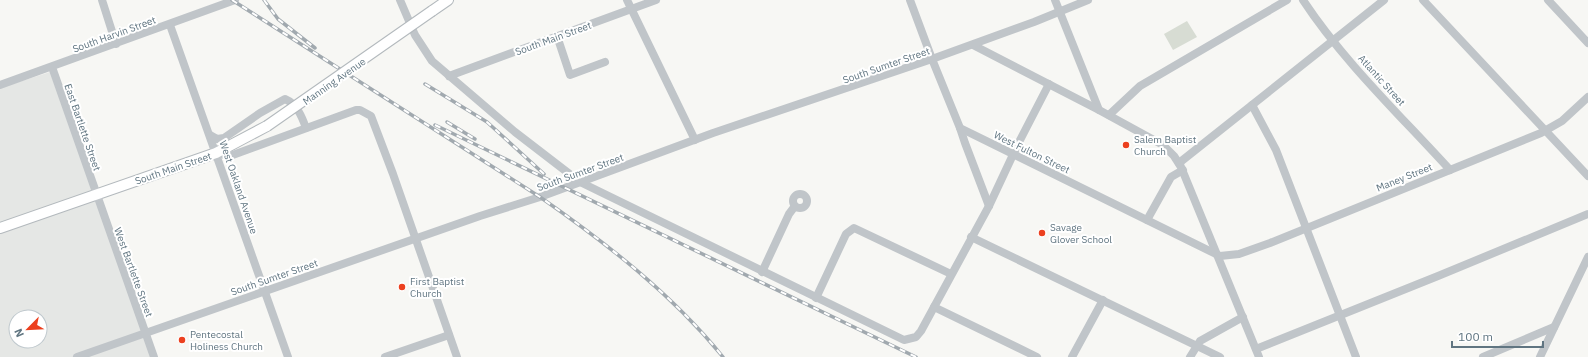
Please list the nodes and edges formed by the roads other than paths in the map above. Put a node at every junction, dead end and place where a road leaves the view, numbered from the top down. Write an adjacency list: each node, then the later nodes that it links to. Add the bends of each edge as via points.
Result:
1 (102, 0): 21 (street)
2 (235, 0): 17 (street, South Harvin Street)
3 (400, 0): 26 (street, via 425,52)
4 (448, 0): 38 (main road, Manning Avenue, bridge, via 268,126)
5 (627, 0): 15 (street)
6 (656, 0): 15 (street, South Main Street)
7 (910, 0): 23 (street)
8 (1055, 0): 16 (street)
9 (1088, 0): 16 (street, South Sumter Street)
10 (1287, 0): 32 (street, via 1140,86)
11 (1303, 0): 19 (street, Atlantic Street)
12 (1384, 0): 19 (street)
13 (1423, 0): 35 (street)
14 (1550, 0): 20 (street)
15 (631, 9): 18 (street, South Main Street); 37 (street)
16 (1060, 12): 22 (street, South Sumter Street); 31 (street)
17 (170, 25): 21 (street, South Harvin Street); 36 (street, West Oakland Avenue)
18 (557, 36): 24 (street, via 570,75); 26 (street, South Main Street)
19 (1333, 40): 30 (street); 41 (street, Atlantic Street)
20 (1588, 43)
21 (116, 44): 25 (street, South Harvin Street)
22 (972, 45): 23 (street, South Sumter Street); 27 (street)
23 (932, 60): 34 (street); 37 (street, South Sumter Street)
24 (605, 62)
25 (52, 67): 28 (street, South Harvin Street); 44 (street, East Bartlette Street)
26 (449, 76): 43 (street, via 515,132)
27 (1049, 84): 31 (street); 39 (street)
28 (0, 85)
29 (1588, 97): 35 (street, Maney Street, via 1562,121)
30 (1252, 105): 40 (street); 50 (street, via 1271,140)
31 (1099, 110): 32 (street)
32 (1109, 115): 40 (street, via 1163,145)
33 (306, 128): 36 (street, via 292,102 285,99 224,138 217,139); 38 (street, South Main Street, via 230,156); 52 (street, South Main Street, via 356,110 374,119)
34 (960, 128): 39 (street, West Fulton Street); 46 (street)
35 (1546, 131): 41 (street, Maney Street); 42 (street)
36 (210, 135): 38 (street, West Oakland Avenue)
37 (695, 140): 43 (street, South Sumter Street)
38 (216, 154): 44 (main road, South Main Street); 57 (street, West Oakland Avenue)
39 (1014, 154): 46 (street); 48 (street, West Fulton Street)
40 (1181, 167): 48 (street, via 1171,177); 53 (street)
41 (1450, 170): 50 (street, Maney Street)
42 (1588, 176)
43 (580, 182): 52 (street, South Sumter Street); 55 (street)
44 (96, 194): 49 (main road, South Main Street); 64 (street, West Bartlette Street)
45 (795, 206): 55 (street)
46 (989, 206): 51 (street)
47 (1588, 214): 61 (street)
48 (1147, 220): 53 (street, West Fulton Street)
49 (0, 228)
50 (1307, 228): 53 (street, Maney Street, via 1239,254); 61 (street)
51 (971, 237): 56 (street); 59 (street)
52 (415, 239): 57 (street, South Sumter Street); 65 (street)
53 (1217, 255): 62 (street)
54 (1588, 257): 63 (street)
55 (762, 272): 58 (street)
56 (951, 274): 58 (street, via 854,228 846,234); 60 (street)
57 (264, 292): 64 (street, South Sumter Street); 70 (street, West Oakland Avenue)
58 (816, 298): 60 (street, via 904,340 918,335)
59 (1103, 300): 66 (street); 74 (street)
60 (934, 307): 73 (street)
61 (1340, 315): 67 (street); 77 (street)
62 (1243, 316): 66 (street, via 1200,341); 67 (street)
63 (1554, 328): 78 (street); 79 (street)
64 (145, 333): 68 (street, South Sumter Street); 69 (street, West Bartlette Street)
65 (449, 335): 71 (street); 72 (street)
66 (1196, 346): 75 (street); 76 (street)
67 (1257, 353)
68 (77, 357)
69 (154, 357)
70 (288, 357)
71 (385, 357)
72 (457, 357)
73 (1037, 357)
74 (1072, 357)
75 (1190, 357)
76 (1220, 357)
77 (1356, 357)
78 (1483, 357)
79 (1540, 357)

